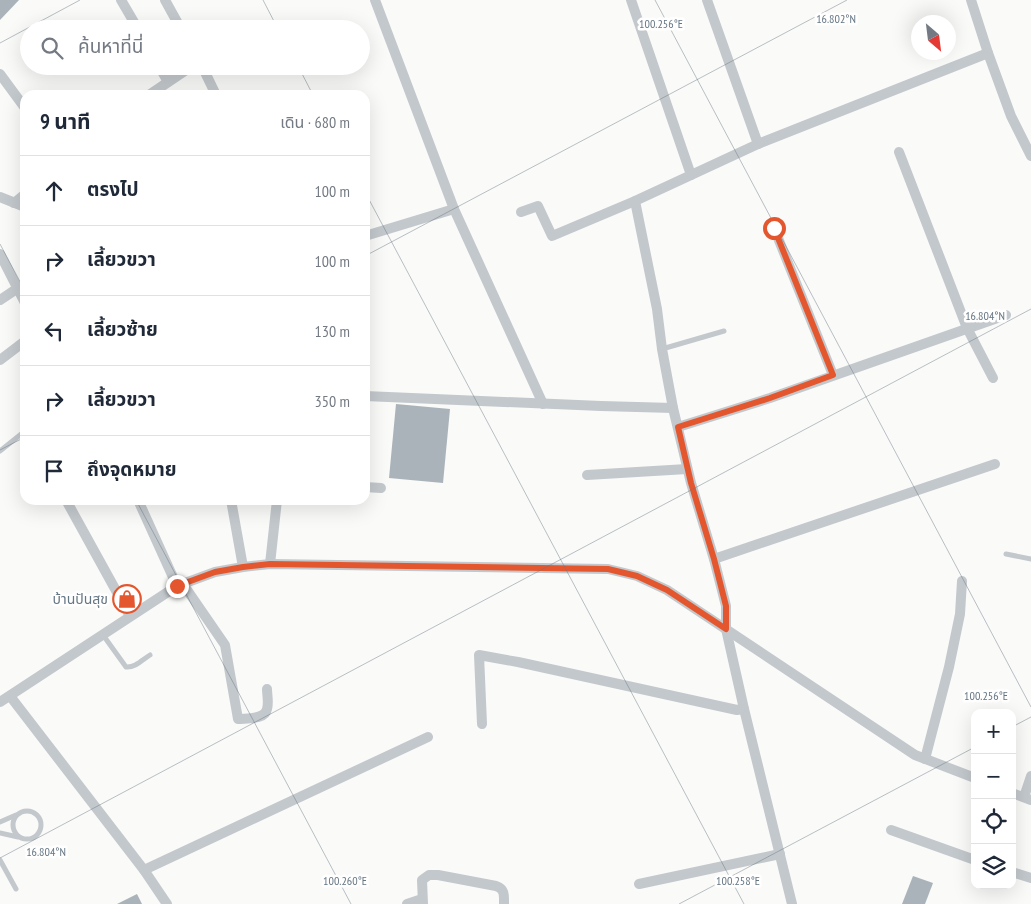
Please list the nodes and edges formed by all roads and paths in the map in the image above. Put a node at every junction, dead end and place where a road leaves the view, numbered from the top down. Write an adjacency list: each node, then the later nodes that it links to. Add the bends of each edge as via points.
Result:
1 (121, 0): 7 (street)
2 (165, 0): 8 (street)
3 (375, 0): 27 (street)
4 (631, 0): 21 (street)
5 (707, 0): 18 (street)
6 (971, 0): 9 (street)
7 (133, 20)
8 (176, 20)
9 (988, 53): 18 (street); 19 (street, via 1011,116)
10 (0, 74): 17 (street)
11 (164, 75): 14 (street)
12 (178, 75): 14 (street)
13 (206, 75): 16 (street)
14 (168, 82): 15 (street)
15 (156, 90)
16 (214, 90)
17 (20, 101)
18 (758, 144): 21 (street)
19 (1030, 151)
20 (899, 152): 36 (street)
21 (692, 175): 24 (street)
22 (0, 197): 25 (street)
23 (20, 198): 25 (street)
24 (635, 201): 28 (street, via 552,236 538,206); 39 (street)
25 (14, 203): 26 (street)
26 (20, 205)
27 (454, 209): 30 (street); 44 (street)
28 (521, 212)
29 (774, 228): 41 (street)
30 (370, 234)
31 (0, 254): 32 (street)
32 (18, 288): 33 (street); 34 (street)
33 (20, 292)
34 (0, 300)
35 (1006, 315): 36 (street)
36 (967, 328): 41 (street); 42 (street)
37 (724, 331): 39 (lane)
38 (20, 345): 40 (street)
39 (662, 349): 45 (street)
40 (0, 360)
41 (833, 375): 46 (street)
42 (993, 378)
43 (370, 396): 44 (street)
44 (543, 404): 45 (street)
45 (673, 408): 46 (street)
46 (678, 427): 50 (street)
47 (20, 434): 48 (lane)
48 (0, 451)
49 (995, 464): 59 (street)
50 (687, 469): 51 (street); 59 (street)
51 (586, 475)
52 (370, 487): 53 (street)
53 (381, 488)
54 (69, 505): 65 (street)
55 (140, 505): 64 (street)
56 (232, 505): 62 (street)
57 (276, 505): 61 (street)
58 (1006, 554): 60 (lane)
59 (714, 559): 66 (street, via 726,606)
60 (1031, 559)
61 (270, 564): 62 (street); 66 (street, via 608,569 637,576 667,590)
62 (243, 567): 64 (street, via 215,572)
63 (962, 581): 75 (street, via 953,649)
64 (180, 585): 65 (street); 69 (street, via 225,645 238,719 260,717 267,711)
65 (130, 616): 67 (street)
66 (726, 629): 72 (street); 75 (street, via 915,756)
67 (103, 635): 68 (lane, via 126,666 136,665); 70 (street)
68 (150, 655)
69 (267, 689)
70 (10, 696): 71 (street); 88 (street)
71 (0, 702)
72 (744, 709): 73 (street, via 479,656); 85 (street)
73 (482, 724)
74 (428, 736): 88 (street)
75 (925, 759): 76 (street)
76 (971, 776)
77 (1031, 776): 79 (street)
78 (1016, 794): 79 (street)
79 (1028, 798)
80 (18, 814): 81 (lane); 84 (lane, via 13,824); 84 (lane, via 34,813 41,826 32,838)
81 (0, 822)
82 (891, 830): 86 (street)
83 (0, 833): 84 (lane)
84 (18, 837)
85 (780, 854): 91 (street); 97 (street)
86 (971, 859)
87 (0, 860): 92 (lane)
88 (144, 870): 94 (street)
89 (1016, 873): 90 (street)
90 (1031, 878)
91 (639, 884)
92 (16, 889)
93 (422, 902): 95 (street); 96 (street, via 422,880 438,875 501,888)
94 (167, 904)
95 (407, 904)
96 (504, 904)
97 (792, 904)

